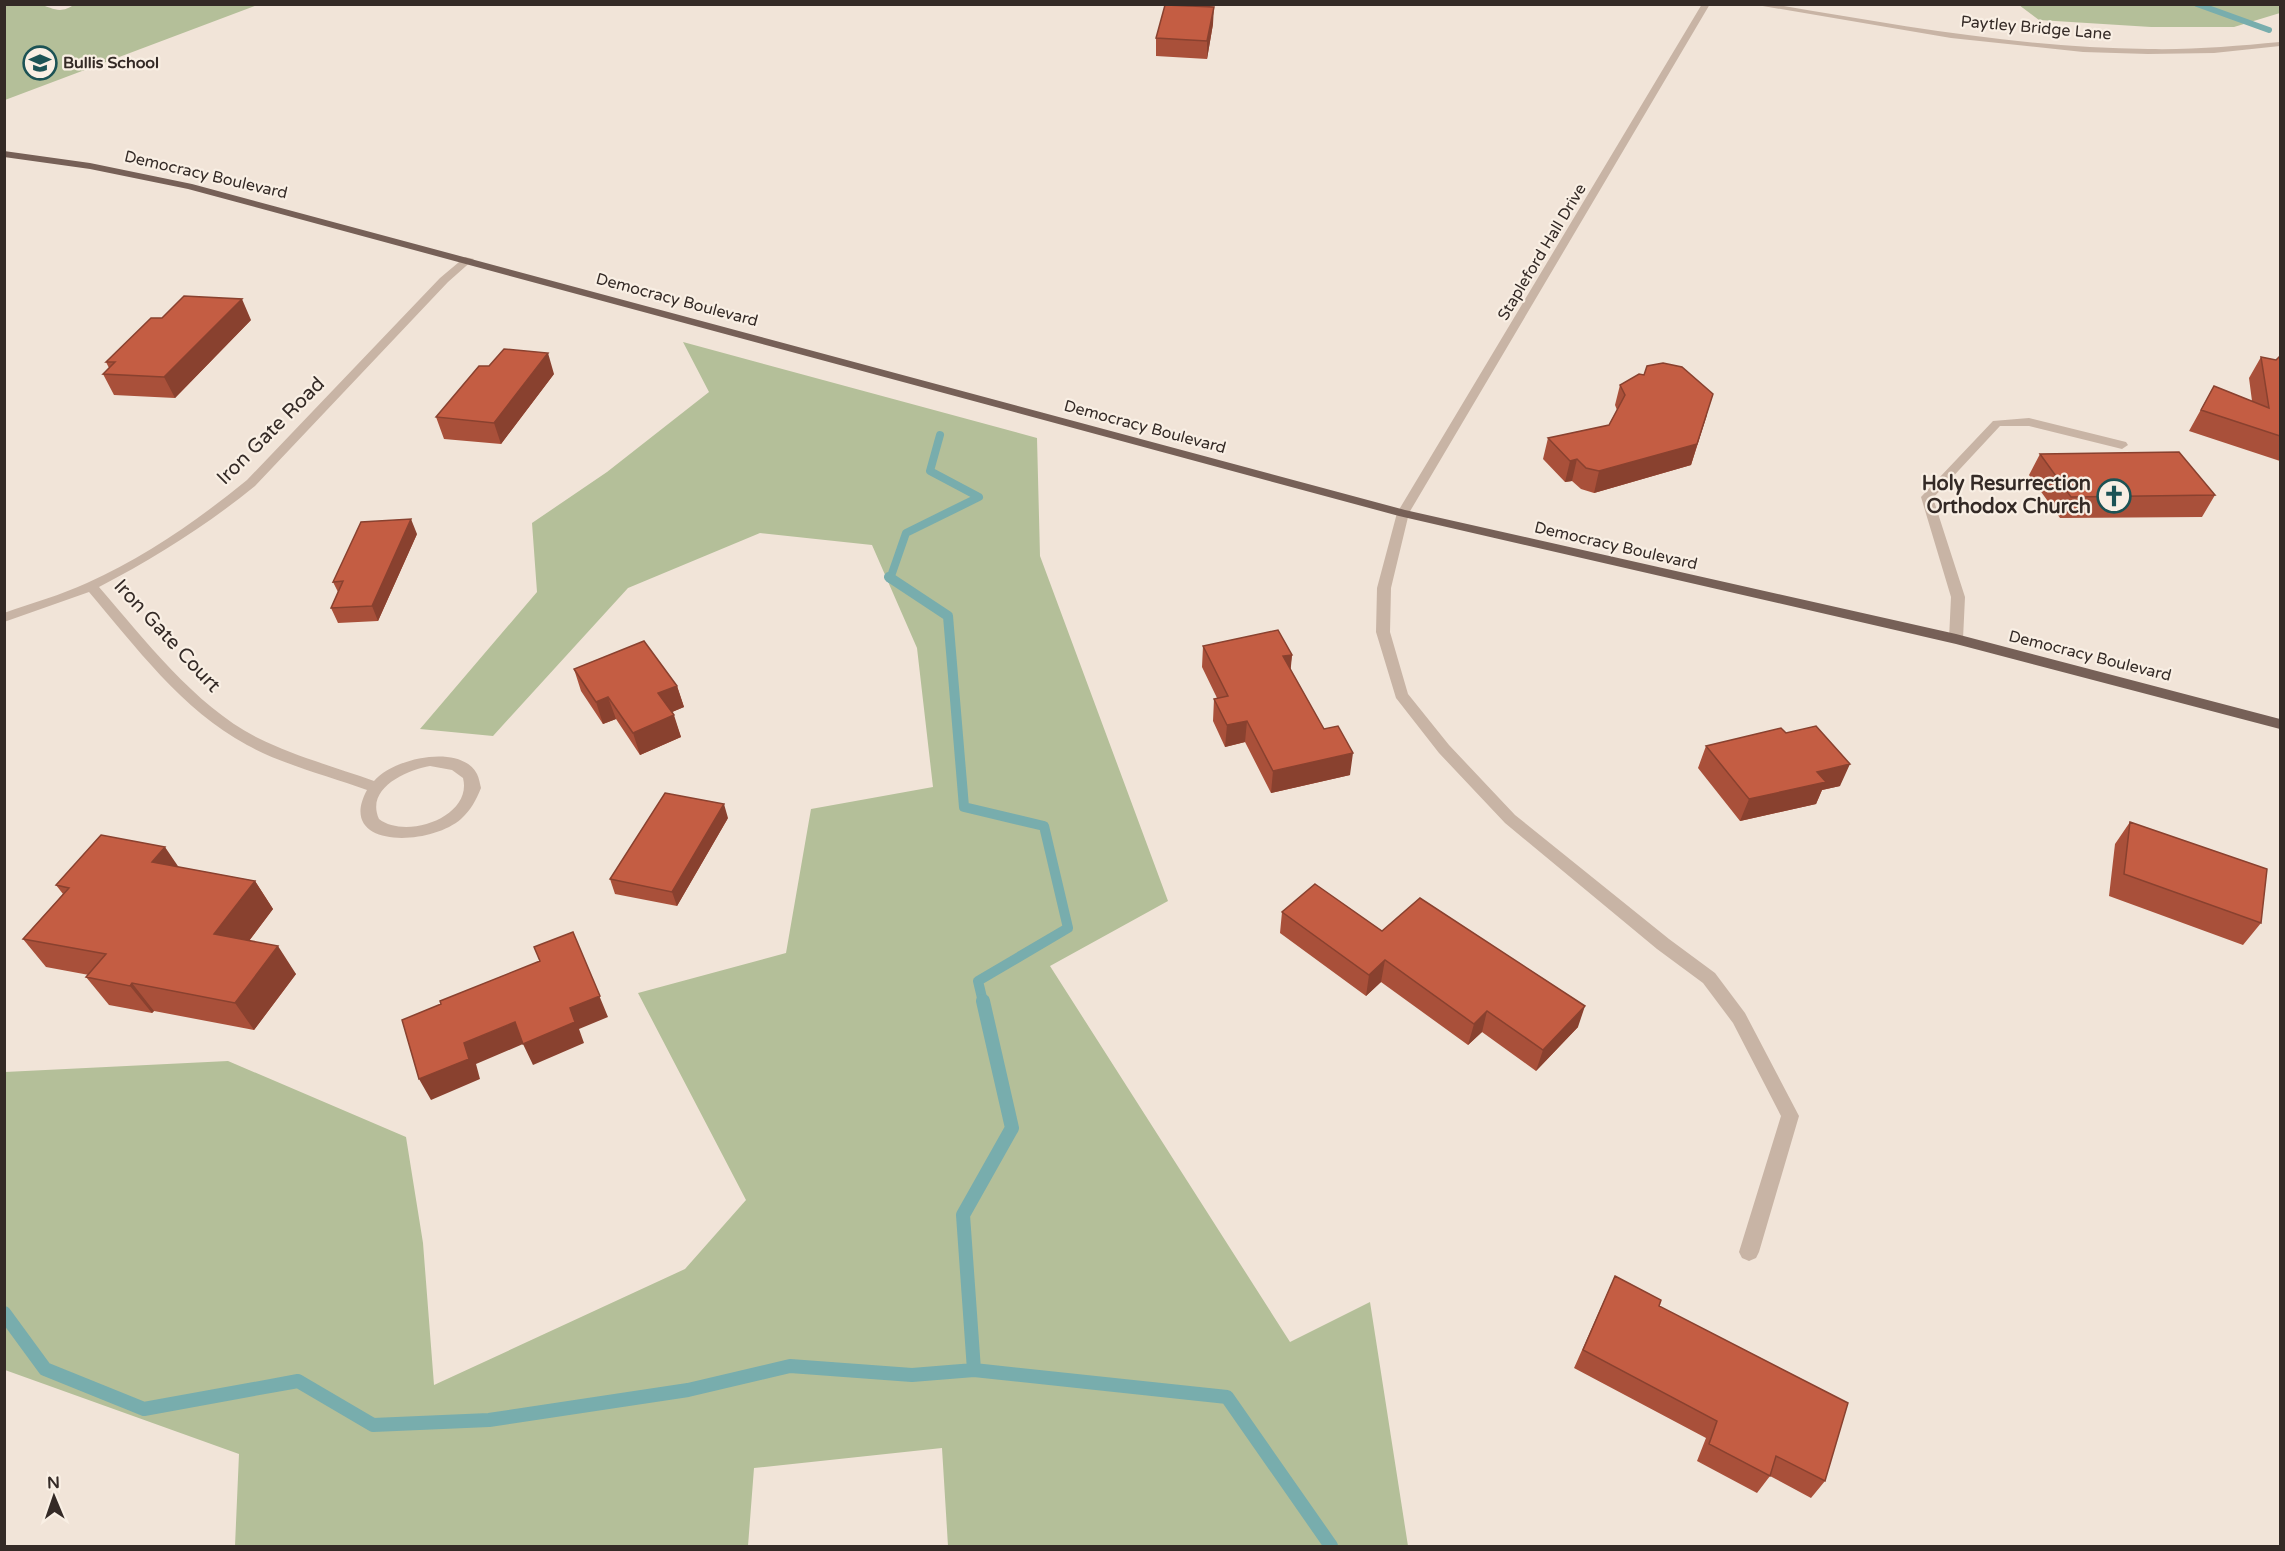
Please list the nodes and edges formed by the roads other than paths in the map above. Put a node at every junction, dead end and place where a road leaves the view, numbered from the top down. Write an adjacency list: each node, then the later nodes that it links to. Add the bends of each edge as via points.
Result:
1 (1706, 4): 7 (street, Stapleford Hall Drive)
2 (1755, 4): 3 (street, Paytley Bridge Lane, via 1972,38 2084,49 2176,52)
3 (2280, 44)
4 (4, 154): 5 (main road, Democracy Boulevard, via 189,186)
5 (469, 259): 7 (main road, Democracy Boulevard); 8 (street, Iron Gate Road, via 444,280 251,483 142,560)
6 (2122, 446): 10 (street, via 2029,422 1997,423 1927,497 1958,597)
7 (1403, 513): 10 (main road, Democracy Boulevard); 13 (street, Stapleford Hall Drive, via 1384,588 1383,632 1401,695 1444,749 1510,819 1709,978 1739,1018 1790,1116)
8 (91, 586): 9 (street, Iron Gate Road); 12 (street, Iron Gate Court, via 164,669 216,718 252,741)
9 (4, 618)
10 (1956, 639): 11 (main road, Democracy Boulevard)
11 (2280, 724)
12 (376, 787): 12 (street, via 369,800 368,813 373,824 402,834 448,821 468,803 474,790 473,778 464,767 449,761 410,765)
13 (1749, 1252)

